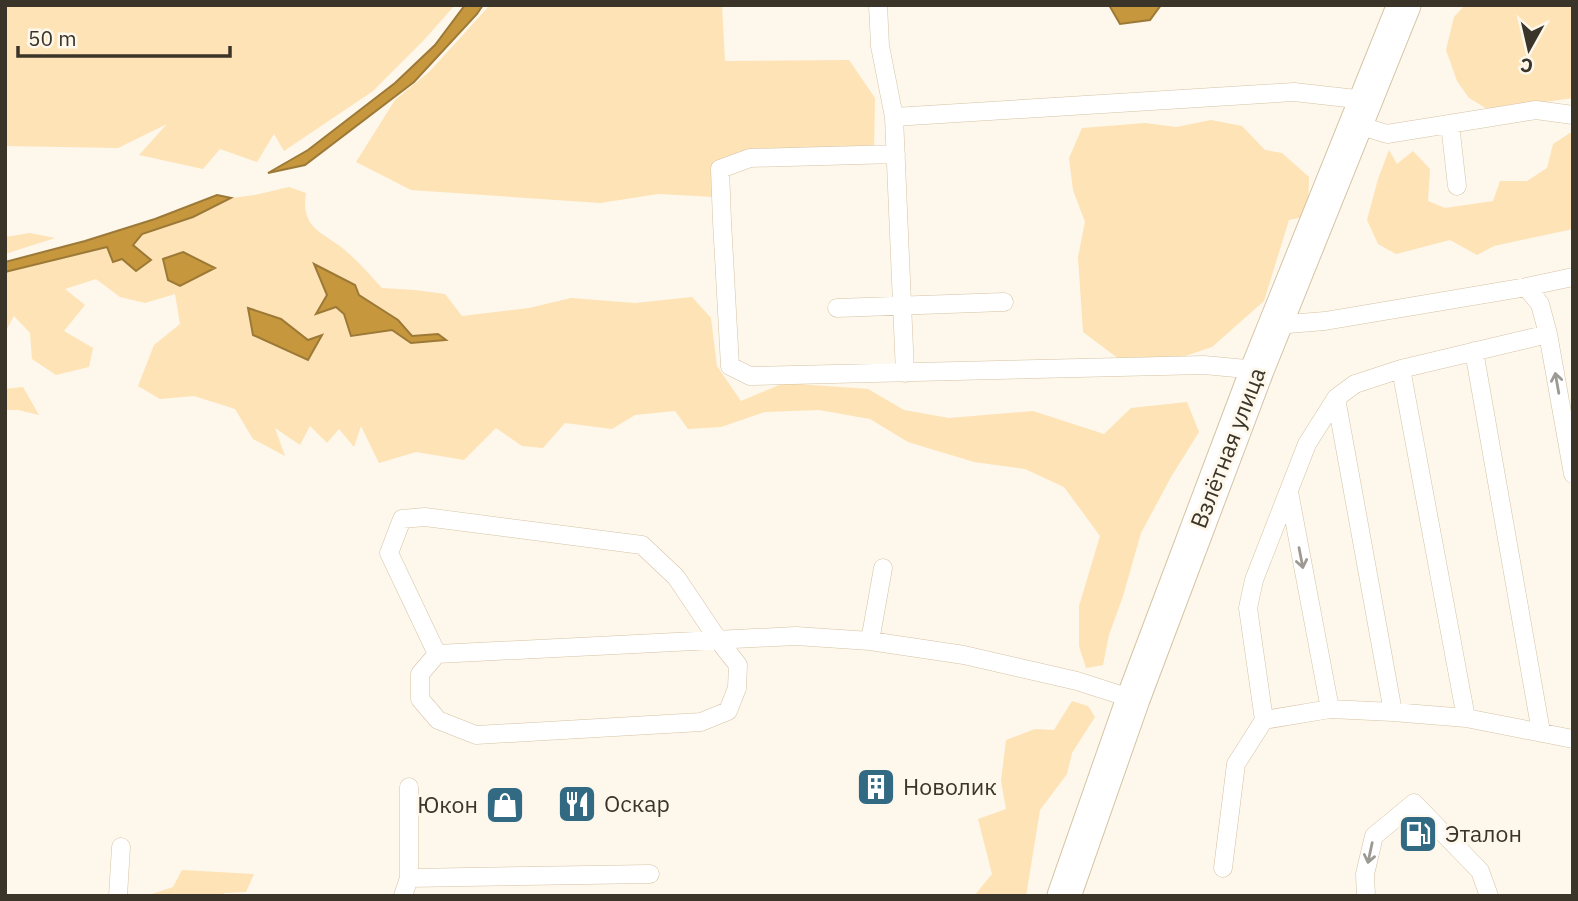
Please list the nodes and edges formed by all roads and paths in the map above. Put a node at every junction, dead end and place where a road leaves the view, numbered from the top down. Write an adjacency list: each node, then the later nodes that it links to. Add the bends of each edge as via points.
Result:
1 (878, 5): 5 (lane, via 880,46)
2 (1404, 5): 3 (street, Взлётная улица)
3 (1360, 112): 5 (lane, via 1294,92); 6 (lane, via 1387,134); 14 (street, Взлётная улица)
4 (1573, 115): 6 (lane, via 1536,110)
5 (894, 117): 7 (lane)
6 (1450, 124): 8 (lane)
7 (896, 154): 12 (lane); 19 (lane, via 750,158 720,169 722,221 730,366 750,376)
8 (1458, 186)
9 (1573, 277): 10 (lane)
10 (1526, 287): 14 (lane, via 1325,321); 15 (lane, via 1540,304)
11 (1004, 302): 12 (lane)
12 (903, 306): 13 (lane); 19 (lane)
13 (837, 309)
14 (1275, 325): 18 (street, Взлётная улица)
15 (1548, 334): 16 (lane); 21 (lane, one-way to 15)
16 (1474, 351): 17 (lane); 32 (lane)
17 (1401, 369): 20 (lane, via 1355,384); 30 (lane)
18 (1257, 370): 19 (lane, via 1204,365); 27 (street, Взлётная улица)
19 (905, 373)
20 (1336, 398): 22 (lane, via 1307,444); 29 (lane)
21 (1573, 474)
22 (1289, 491): 28 (lane, one-way to 28); 31 (lane, via 1254,580 1248,608)
23 (883, 568): 25 (lane)
24 (719, 641): 25 (lane, via 796,636); 26 (lane); 26 (lane, via 738,665 737,688 728,711 710,719 476,735 438,720 420,699 420,674); 26 (lane, via 676,577 642,545 425,517 402,519 389,554)
25 (870, 641): 27 (lane, via 964,655)
26 (437, 654)
27 (1133, 699): 40 (street, Взлётная улица)
28 (1330, 709): 29 (lane); 31 (lane)
29 (1394, 712): 30 (lane)
30 (1466, 718): 32 (lane)
31 (1264, 720): 36 (lane, via 1236,764)
32 (1541, 732): 33 (lane)
33 (1573, 739)
34 (409, 787): 38 (lane)
35 (121, 847): 39 (lane)
36 (1223, 868)
37 (650, 874): 38 (lane)
38 (406, 887)
39 (118, 896)
40 (1064, 896)
41 (1366, 896): 42 (lane, one-way to 41, via 1480,871 1414,803 1374,836 1365,874)
42 (1489, 896)

